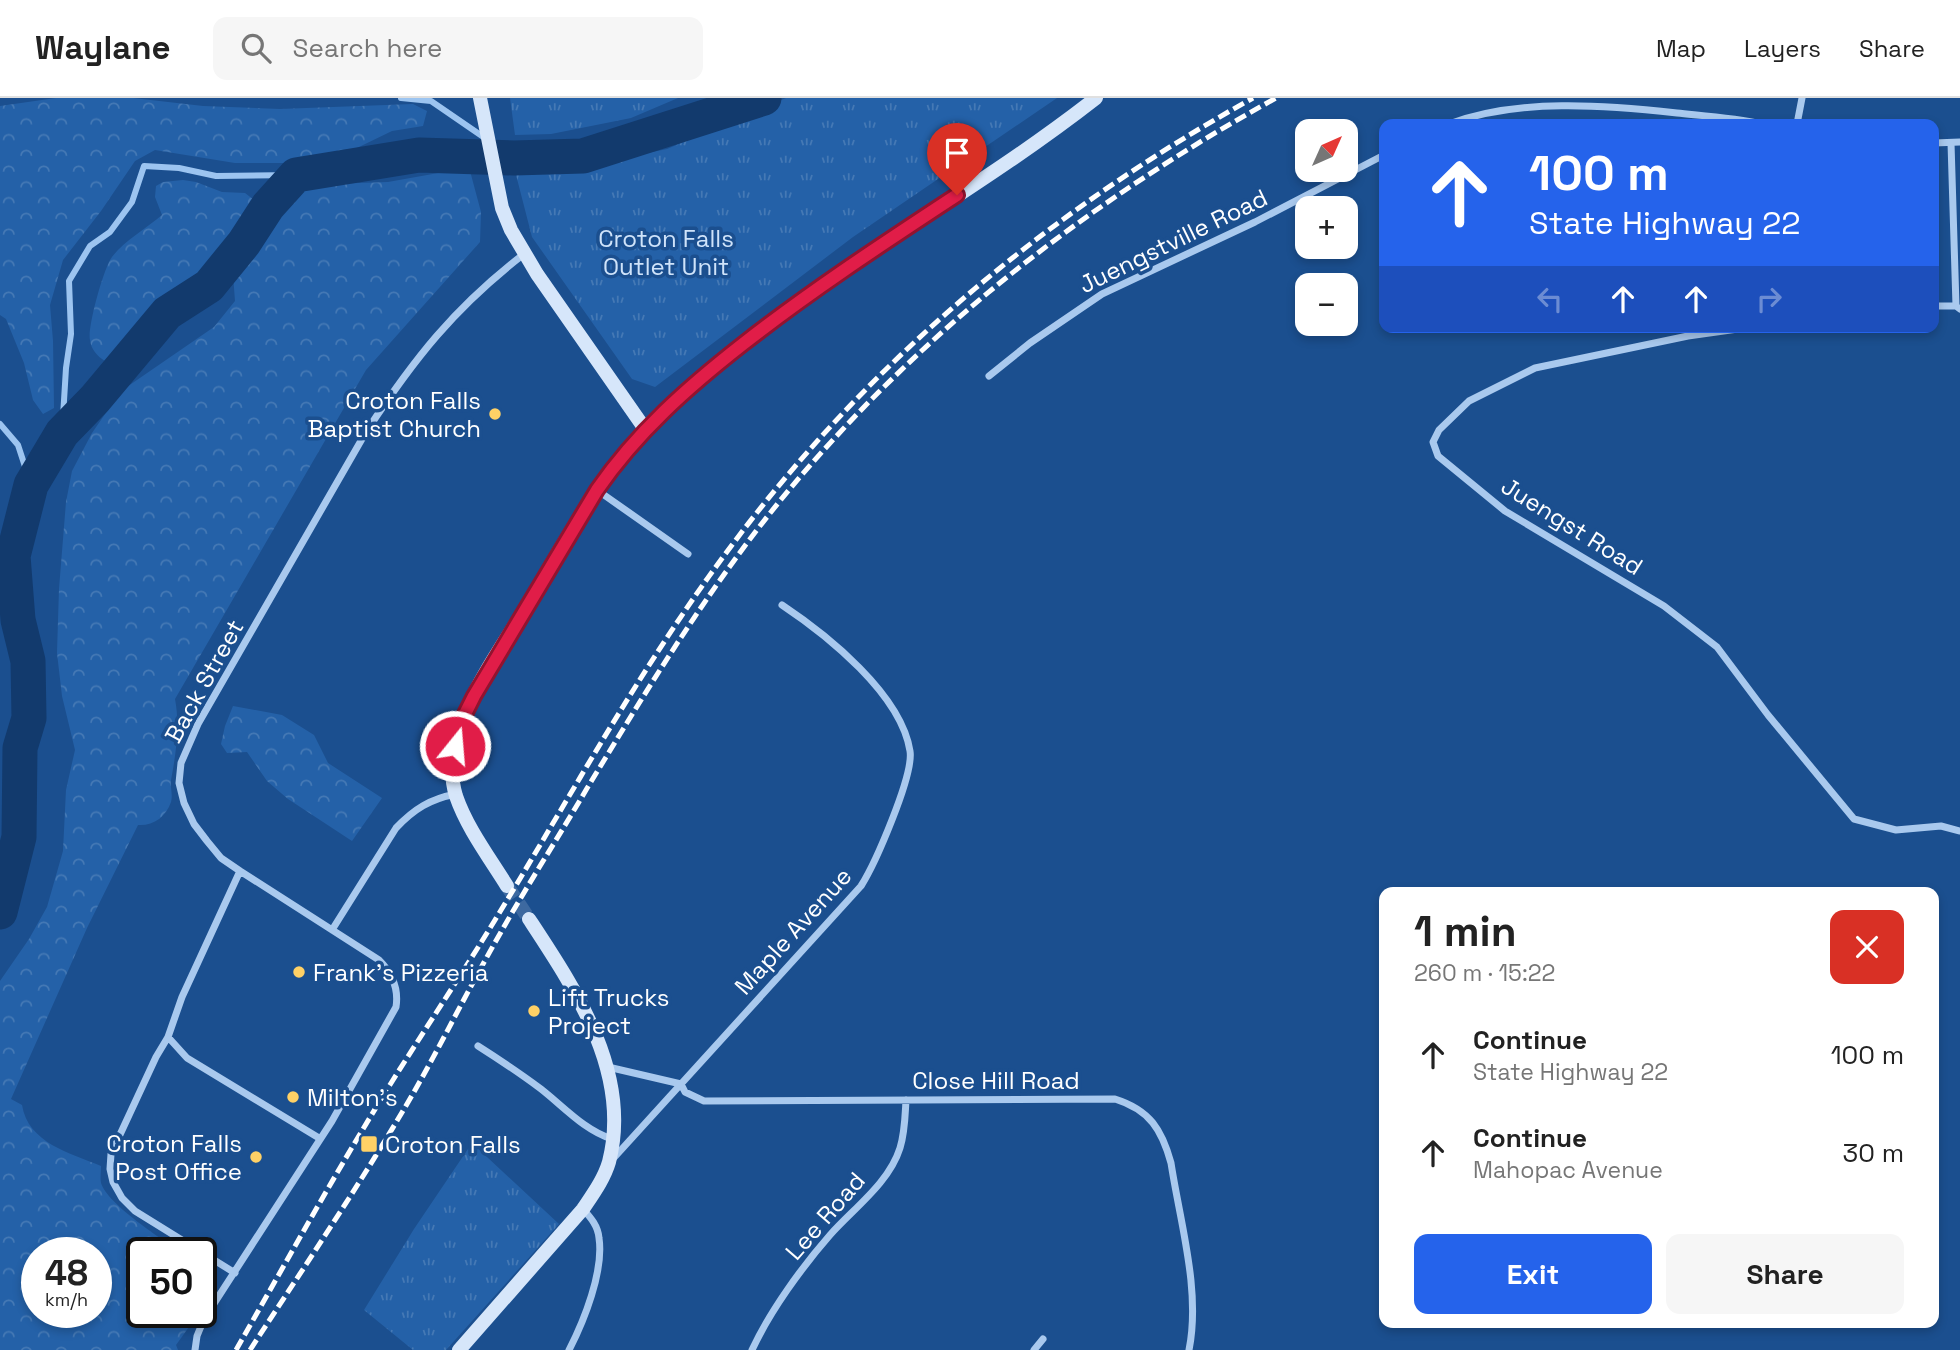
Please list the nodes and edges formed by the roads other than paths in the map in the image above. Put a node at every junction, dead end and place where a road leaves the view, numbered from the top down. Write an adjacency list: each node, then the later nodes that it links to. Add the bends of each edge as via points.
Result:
1 (480, 98): 11 (main road, via 502,208)
2 (1096, 98): 16 (main road, via 806,297 718,364)
3 (1802, 98): 6 (street)
4 (1461, 119): 5 (street, via 1513,107 1593,104)
5 (1720, 119)
6 (1798, 119)
7 (1960, 142): 9 (street)
8 (1939, 143): 9 (street)
9 (1951, 143): 13 (street)
10 (1379, 158): 15 (street, Juengstville Road, via 1102,294)
11 (524, 254): 16 (main road); 22 (street, Back Street, via 459,309 411,365 198,724 181,763 184,803 207,841)
12 (1939, 306): 13 (street)
13 (1958, 307)
14 (1709, 333): 21 (street, Juengst Road, via 1535,368 1469,401 1439,430 1433,442 1438,456 1505,511 1664,606 1717,648 1854,819 1896,830 1941,826)
15 (989, 376)
16 (645, 429): 17 (main road)
17 (597, 490): 18 (street); 20 (main road, via 461,722 453,770)
18 (688, 554)
19 (782, 605): 31 (street, Maple Avenue, via 828,637 869,679 900,722 910,763 877,858 861,886)
20 (456, 794): 24 (street, via 425,803 409,814); 25 (main road, via 466,819)
21 (1960, 831)
22 (240, 871): 27 (street, Back Street); 28 (street)
23 (351, 881): 24 (street)
24 (359, 886): 27 (street)
25 (508, 886)
26 (529, 919): 30 (main road, via 583,1006)
27 (332, 930): 33 (street, Back Street, via 379,960 390,971 398,995 397,1007)
28 (167, 1037): 33 (street, via 187,1058); 37 (street, via 111,1154 113,1182 135,1210)
29 (478, 1046): 34 (street, via 588,1127)
30 (607, 1067): 31 (street, Close Hill Road); 34 (main road)
31 (681, 1084): 32 (street, Close Hill Road, via 685,1092 704,1101); 35 (street, Maple Avenue)
32 (906, 1100): 42 (street, Lee Road, via 900,1150 889,1170 808,1261); 44 (street, Close Hill Road, via 1115,1099 1144,1113 1156,1126 1171,1163 1192,1288)
33 (319, 1138): 37 (street)
34 (613, 1139): 35 (main road)
35 (608, 1164): 36 (main road)
36 (583, 1209): 40 (main road); 41 (street, via 599,1236 600,1257)
37 (235, 1272): 39 (street, via 204,1319)
38 (1043, 1339): 43 (street)
39 (195, 1350)
40 (459, 1350)
41 (569, 1350)
42 (752, 1350)
43 (1034, 1350)
44 (1189, 1350)

